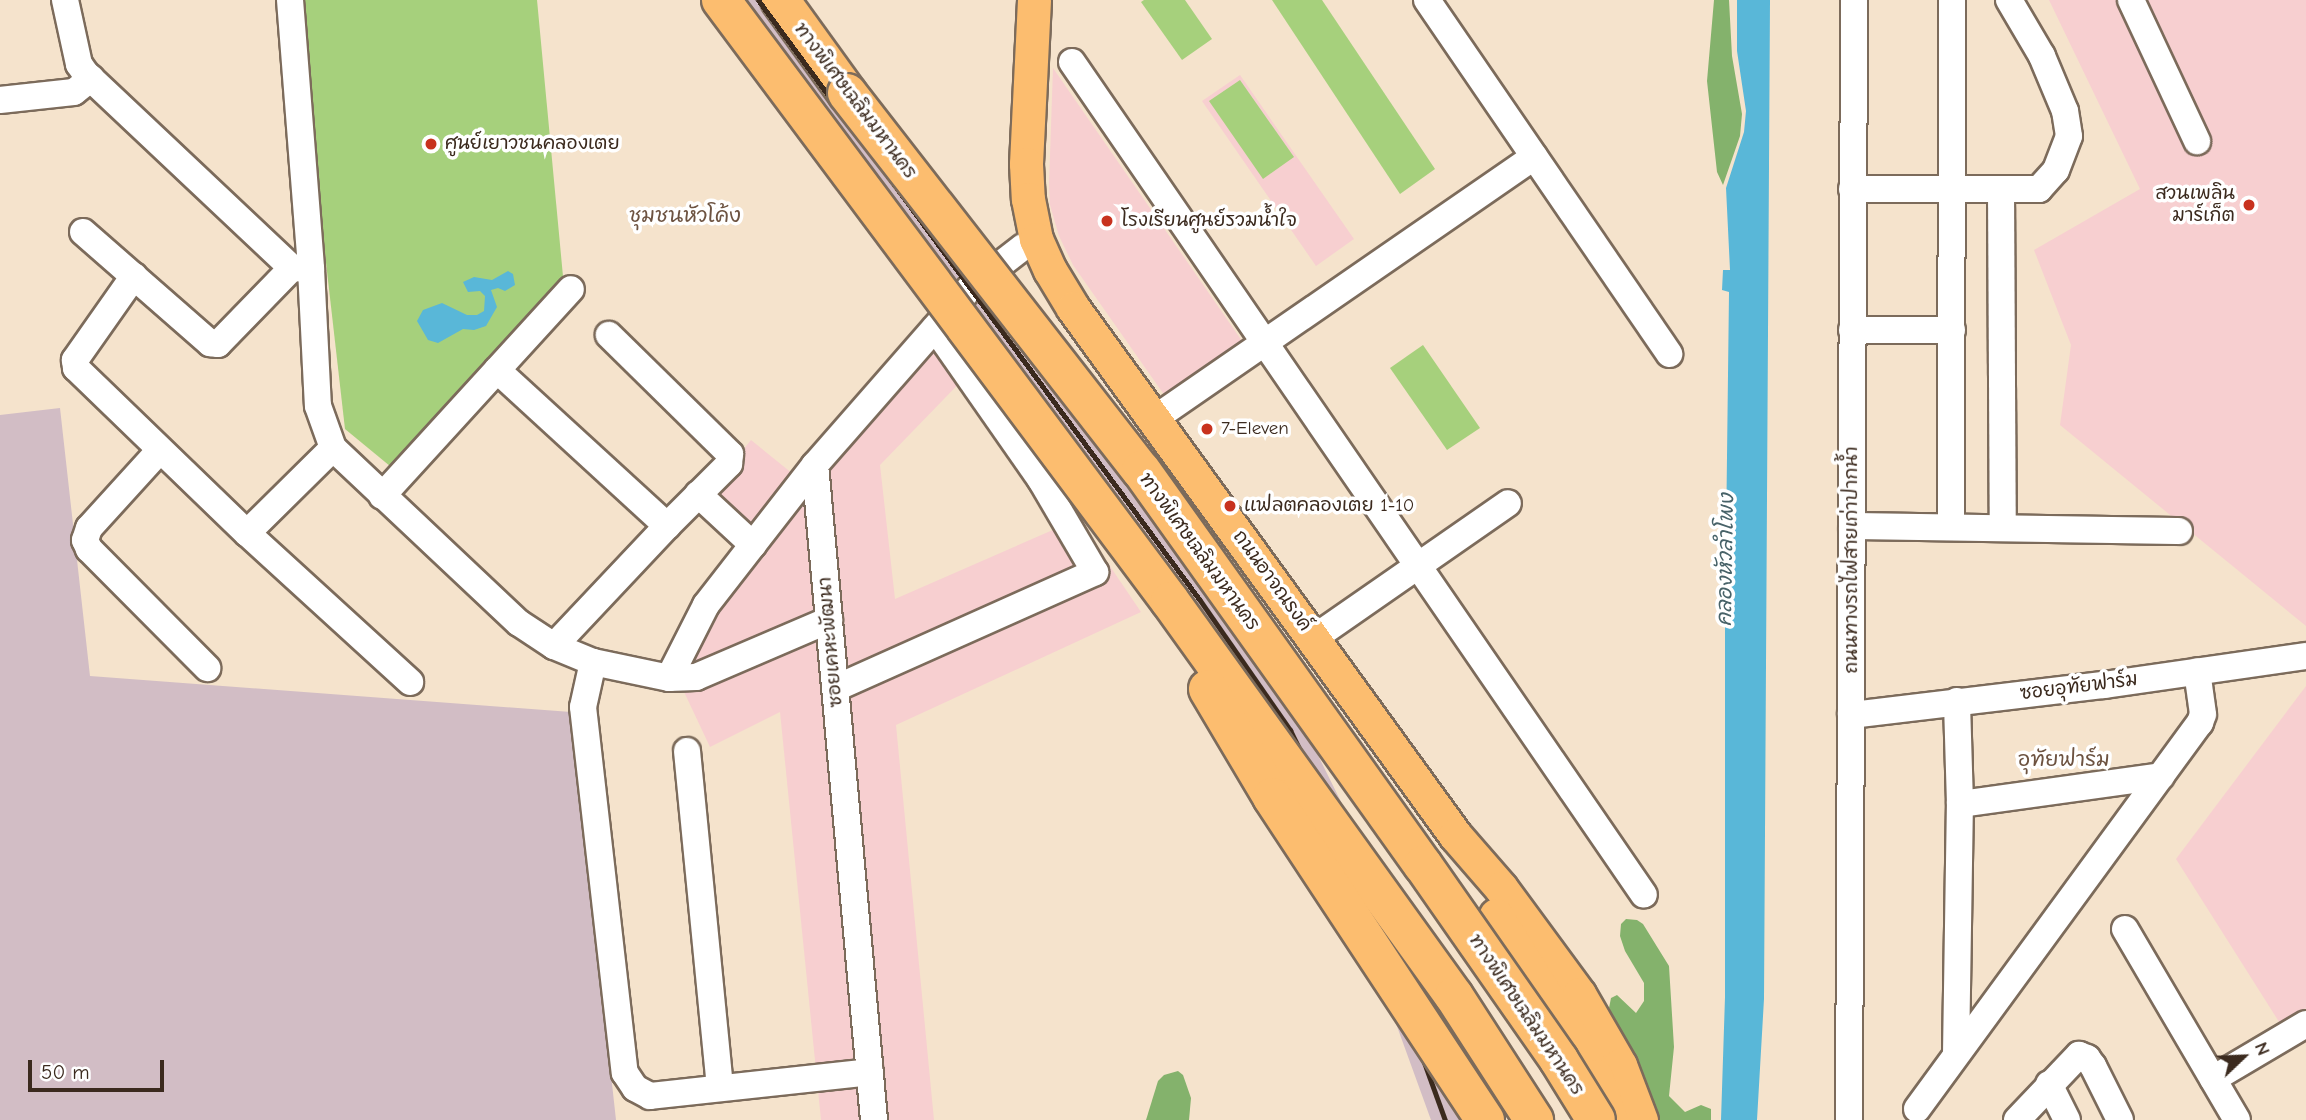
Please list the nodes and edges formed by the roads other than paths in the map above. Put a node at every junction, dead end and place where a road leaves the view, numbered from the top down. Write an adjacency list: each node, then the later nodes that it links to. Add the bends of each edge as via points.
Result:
1 (65, 0): 14 (street, via 79,64)
2 (290, 0): 24 (street)
3 (721, 0): 49 (highway, bridge)
4 (779, 0): 15 (highway, ทางพิเศษเฉลิมมหานคร)
5 (794, 0): 15 (highway)
6 (1022, 0): 23 (main road, ถนนอาจณรงค์, via 1016,192)
7 (1034, 0): 23 (main road, ถนนอาจณรงค์, via 1027,164)
8 (1427, 0): 18 (street)
9 (1854, 0): 20 (street, ถนนทางรถไฟสายเก่าปากน้ำ)
10 (1952, 0): 19 (street)
11 (2009, 0): 21 (street, via 2055,84 2069,136 2056,170 2039,189)
12 (2131, 0): 17 (street)
13 (1072, 62): 31 (street)
14 (91, 78): 16 (street, via 74,92); 24 (street)
15 (847, 93): 77 (highway, ทางพิเศษเฉลิมมหานคร, bridge, via 1140,470 1431,877)
16 (0, 100)
17 (2197, 141)
18 (1534, 157): 31 (street); 32 (street)
19 (1953, 188): 20 (street); 21 (street); 29 (street)
20 (1852, 189): 28 (street, ถนนทางรถไฟสายเก่าปากน้ำ)
21 (2001, 189): 44 (street)
22 (83, 232): 25 (street)
23 (1029, 243): 27 (street, via 981,277); 34 (main road, ถนนอาจณรงค์); 51 (main road, ถนนอาจณรงค์, via 1051,299)
24 (302, 269): 25 (street, via 218,344 210,343); 35 (street, via 318,406)
25 (134, 276): 36 (street, via 75,365)
26 (571, 289): 33 (street)
27 (935, 328): 37 (street); 59 (street, via 1041,481 1095,572)
28 (1852, 330): 29 (street); 42 (street, ถนนทางรถไฟสายเก่าปากน้ำ)
29 (1952, 331): 43 (street)
30 (608, 335): 38 (street, via 729,452 729,464)
31 (1265, 342): 34 (street); 48 (street)
32 (1669, 354)
33 (497, 370): 39 (street); 41 (street)
34 (1154, 419): 51 (main road, ถนนอาจณรงค์)
35 (333, 447): 39 (street); 46 (street)
36 (160, 450): 46 (street); 55 (street, via 89,528 85,540)
37 (815, 465): 47 (street); 50 (street, ซอยเคหะพัฒนา)
38 (698, 494): 41 (street); 47 (street)
39 (382, 496): 52 (street, via 519,623)
40 (1508, 503): 48 (street)
41 (667, 526): 52 (street)
42 (1852, 526): 43 (street); 61 (street, ถนนทางรถไฟสายเก่าปากน้ำ)
43 (1951, 527): 44 (street)
44 (2003, 528): 45 (street)
45 (2179, 531)
46 (247, 533): 58 (street)
47 (753, 545): 57 (street, via 706,606)
48 (1418, 565): 51 (street); 65 (street)
49 (1170, 601): 75 (highway, bridge, via 1231,731); 76 (highway, bridge, via 1454,996)
50 (829, 620): 57 (street, via 696,677); 59 (street, ซอยเคหะพัฒนา)
51 (1307, 642): 78 (main road, ถนนอาจณรงค์, via 1510,934 1596,1076); 79 (main road, ถนนอาจณรงค์, via 1579,994 1620,1065)
52 (554, 646): 54 (street)
53 (2306, 656): 56 (street, ซอยอุทัยฟาร์ม)
54 (593, 662): 57 (street); 72 (street, via 583,707 625,1073 635,1088 650,1096)
55 (207, 668)
56 (2197, 671): 60 (street, ซอยอุทัยฟาร์ม); 63 (street, via 2203,714 2200,723)
57 (669, 678)
58 (410, 682)
59 (835, 688): 69 (street, ซอยเคหะพัฒนา)
60 (1957, 701): 61 (street, ซอยอุทัยฟาร์ม); 64 (street)
61 (1851, 715): 80 (street, ถนนทางรถไฟสายเก่าปากน้ำ)
62 (687, 751): 72 (street)
63 (2161, 776): 64 (street); 68 (street)
64 (1959, 804): 68 (street)
65 (1644, 895)
66 (2125, 929): 70 (street)
67 (2306, 1024): 70 (street)
68 (1956, 1054): 73 (street)
69 (870, 1072): 72 (street); 74 (street, ซอยเคหะพัฒนา)
70 (2213, 1079): 84 (street)
71 (2049, 1084): 81 (street); 82 (street); 83 (street, via 2072,1058 2087,1058)
72 (720, 1087)
73 (1917, 1110)
74 (874, 1120)
75 (1485, 1120)
76 (1534, 1120)
77 (1596, 1120)
78 (1611, 1120)
79 (1641, 1120)
80 (1849, 1120)
81 (2017, 1120)
82 (2067, 1120)
83 (2120, 1120)
84 (2237, 1120)

